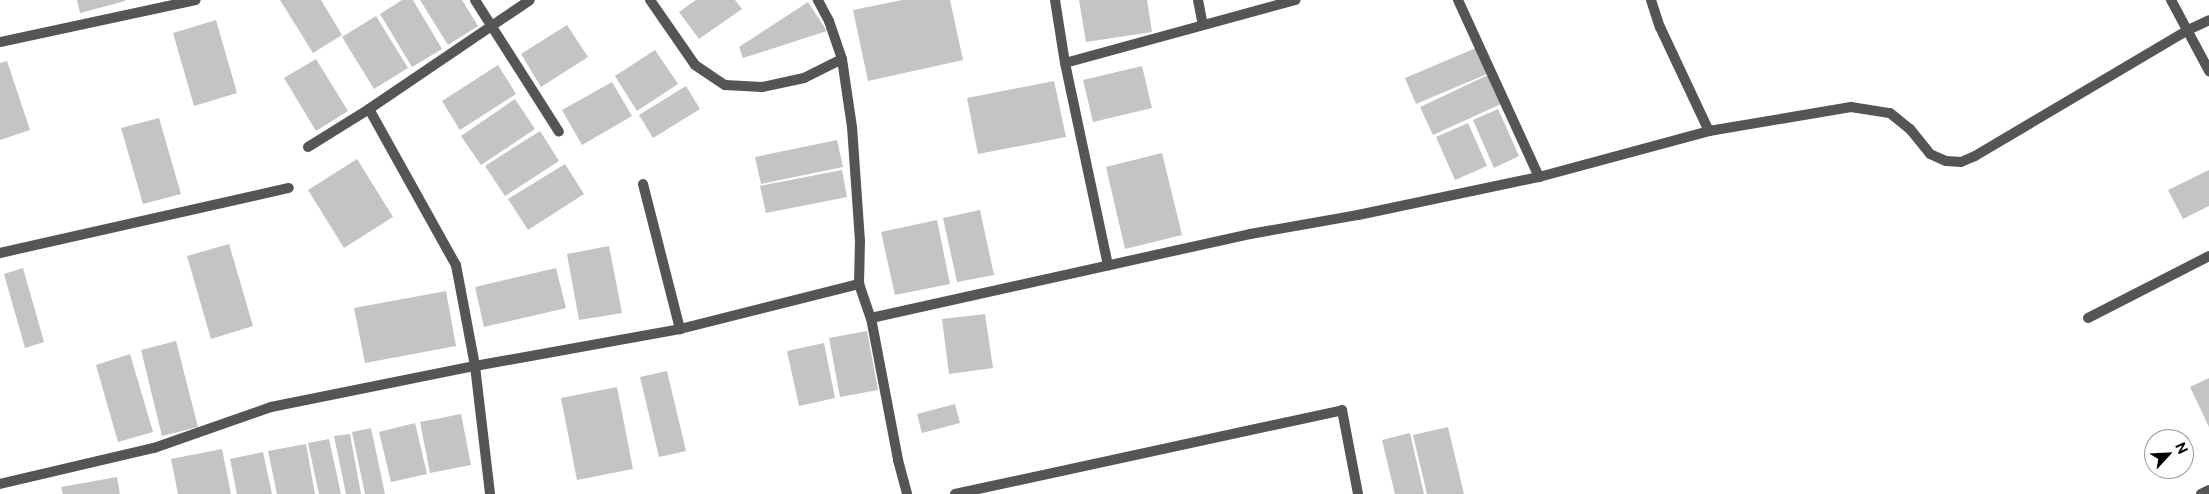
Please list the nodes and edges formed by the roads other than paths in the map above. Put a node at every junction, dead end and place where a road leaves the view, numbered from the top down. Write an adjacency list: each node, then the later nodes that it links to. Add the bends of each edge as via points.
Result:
1 (196, 0): 16 (street)
2 (475, 0): 14 (street)
3 (530, 0): 14 (street)
4 (650, 0): 17 (street, via 694,65 725,85 762,87 804,78)
5 (818, 0): 17 (street, via 830,21)
6 (1056, 0): 18 (street)
7 (1198, 0): 13 (street)
8 (1296, 0): 13 (street)
9 (1458, 0): 24 (street)
10 (1651, 0): 21 (street, via 1660,27)
11 (2171, 0): 15 (street)
12 (2209, 20): 15 (street)
13 (1203, 25): 18 (street)
14 (492, 26): 20 (street); 22 (street)
15 (2188, 30): 19 (street); 21 (street, via 1961,162 1946,161 1930,154 1910,129 1890,113 1851,107)
16 (0, 42)
17 (842, 59): 30 (street, via 853,137 860,241)
18 (1065, 62): 29 (street)
19 (2209, 71)
20 (369, 109): 23 (street); 34 (street, via 456,265)
21 (1710, 131): 24 (street)
22 (559, 132)
23 (308, 146)
24 (1539, 177): 29 (street)
25 (644, 184): 33 (street)
26 (289, 188): 27 (street)
27 (0, 253)
28 (2209, 256): 32 (street)
29 (1108, 265): 31 (street)
30 (859, 284): 31 (street); 33 (street)
31 (871, 318): 38 (street)
32 (2088, 318)
33 (680, 329): 34 (street)
34 (475, 366): 35 (street, via 271,407 154,448); 37 (street)
35 (0, 484)
36 (2209, 490): 41 (street)
37 (490, 494)
38 (907, 494)
39 (955, 494): 40 (street, via 1342,410)
40 (1358, 494)
41 (2201, 494)

